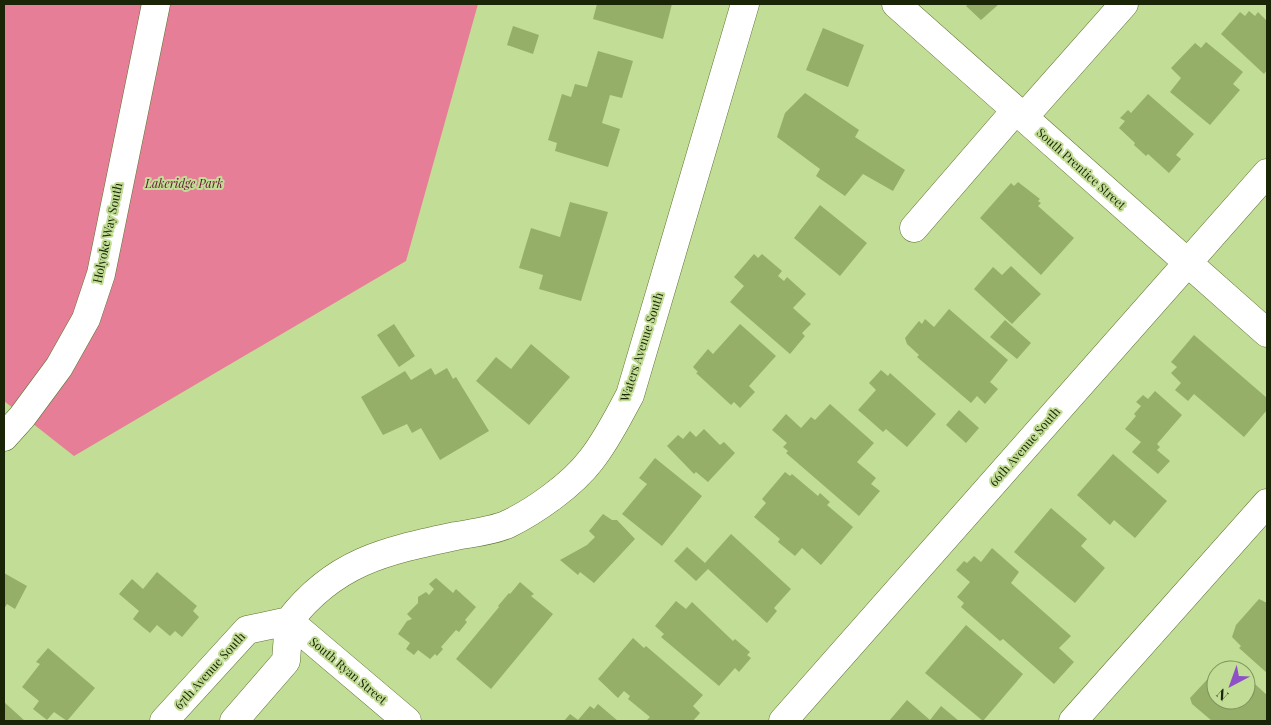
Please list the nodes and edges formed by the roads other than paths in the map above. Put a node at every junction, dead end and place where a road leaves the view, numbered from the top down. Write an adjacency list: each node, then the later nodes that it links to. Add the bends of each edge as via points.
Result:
1 (156, 4): 10 (street, Holyoke Way South, via 101,274 86,319 59,367)
2 (745, 4): 12 (street, Waters Avenue South, via 630,395 590,461 536,508 506,525 407,547 364,561 326,582 306,598)
3 (896, 4): 5 (street, South Prentice Street)
4 (1124, 4): 5 (street)
5 (1020, 114): 7 (street); 8 (street, South Prentice Street)
6 (1267, 173): 8 (street, 66th Avenue South)
7 (914, 228)
8 (1188, 263): 9 (street, South Prentice Street); 16 (street, 66th Avenue South)
9 (1267, 334)
10 (4, 437)
11 (1267, 503): 17 (street)
12 (289, 621): 13 (street, 67th Avenue South, via 246,630); 14 (street, via 286,661); 15 (street, South Ryan Street)
13 (164, 721)
14 (234, 721)
15 (406, 721)
16 (783, 721)
17 (1073, 721)

